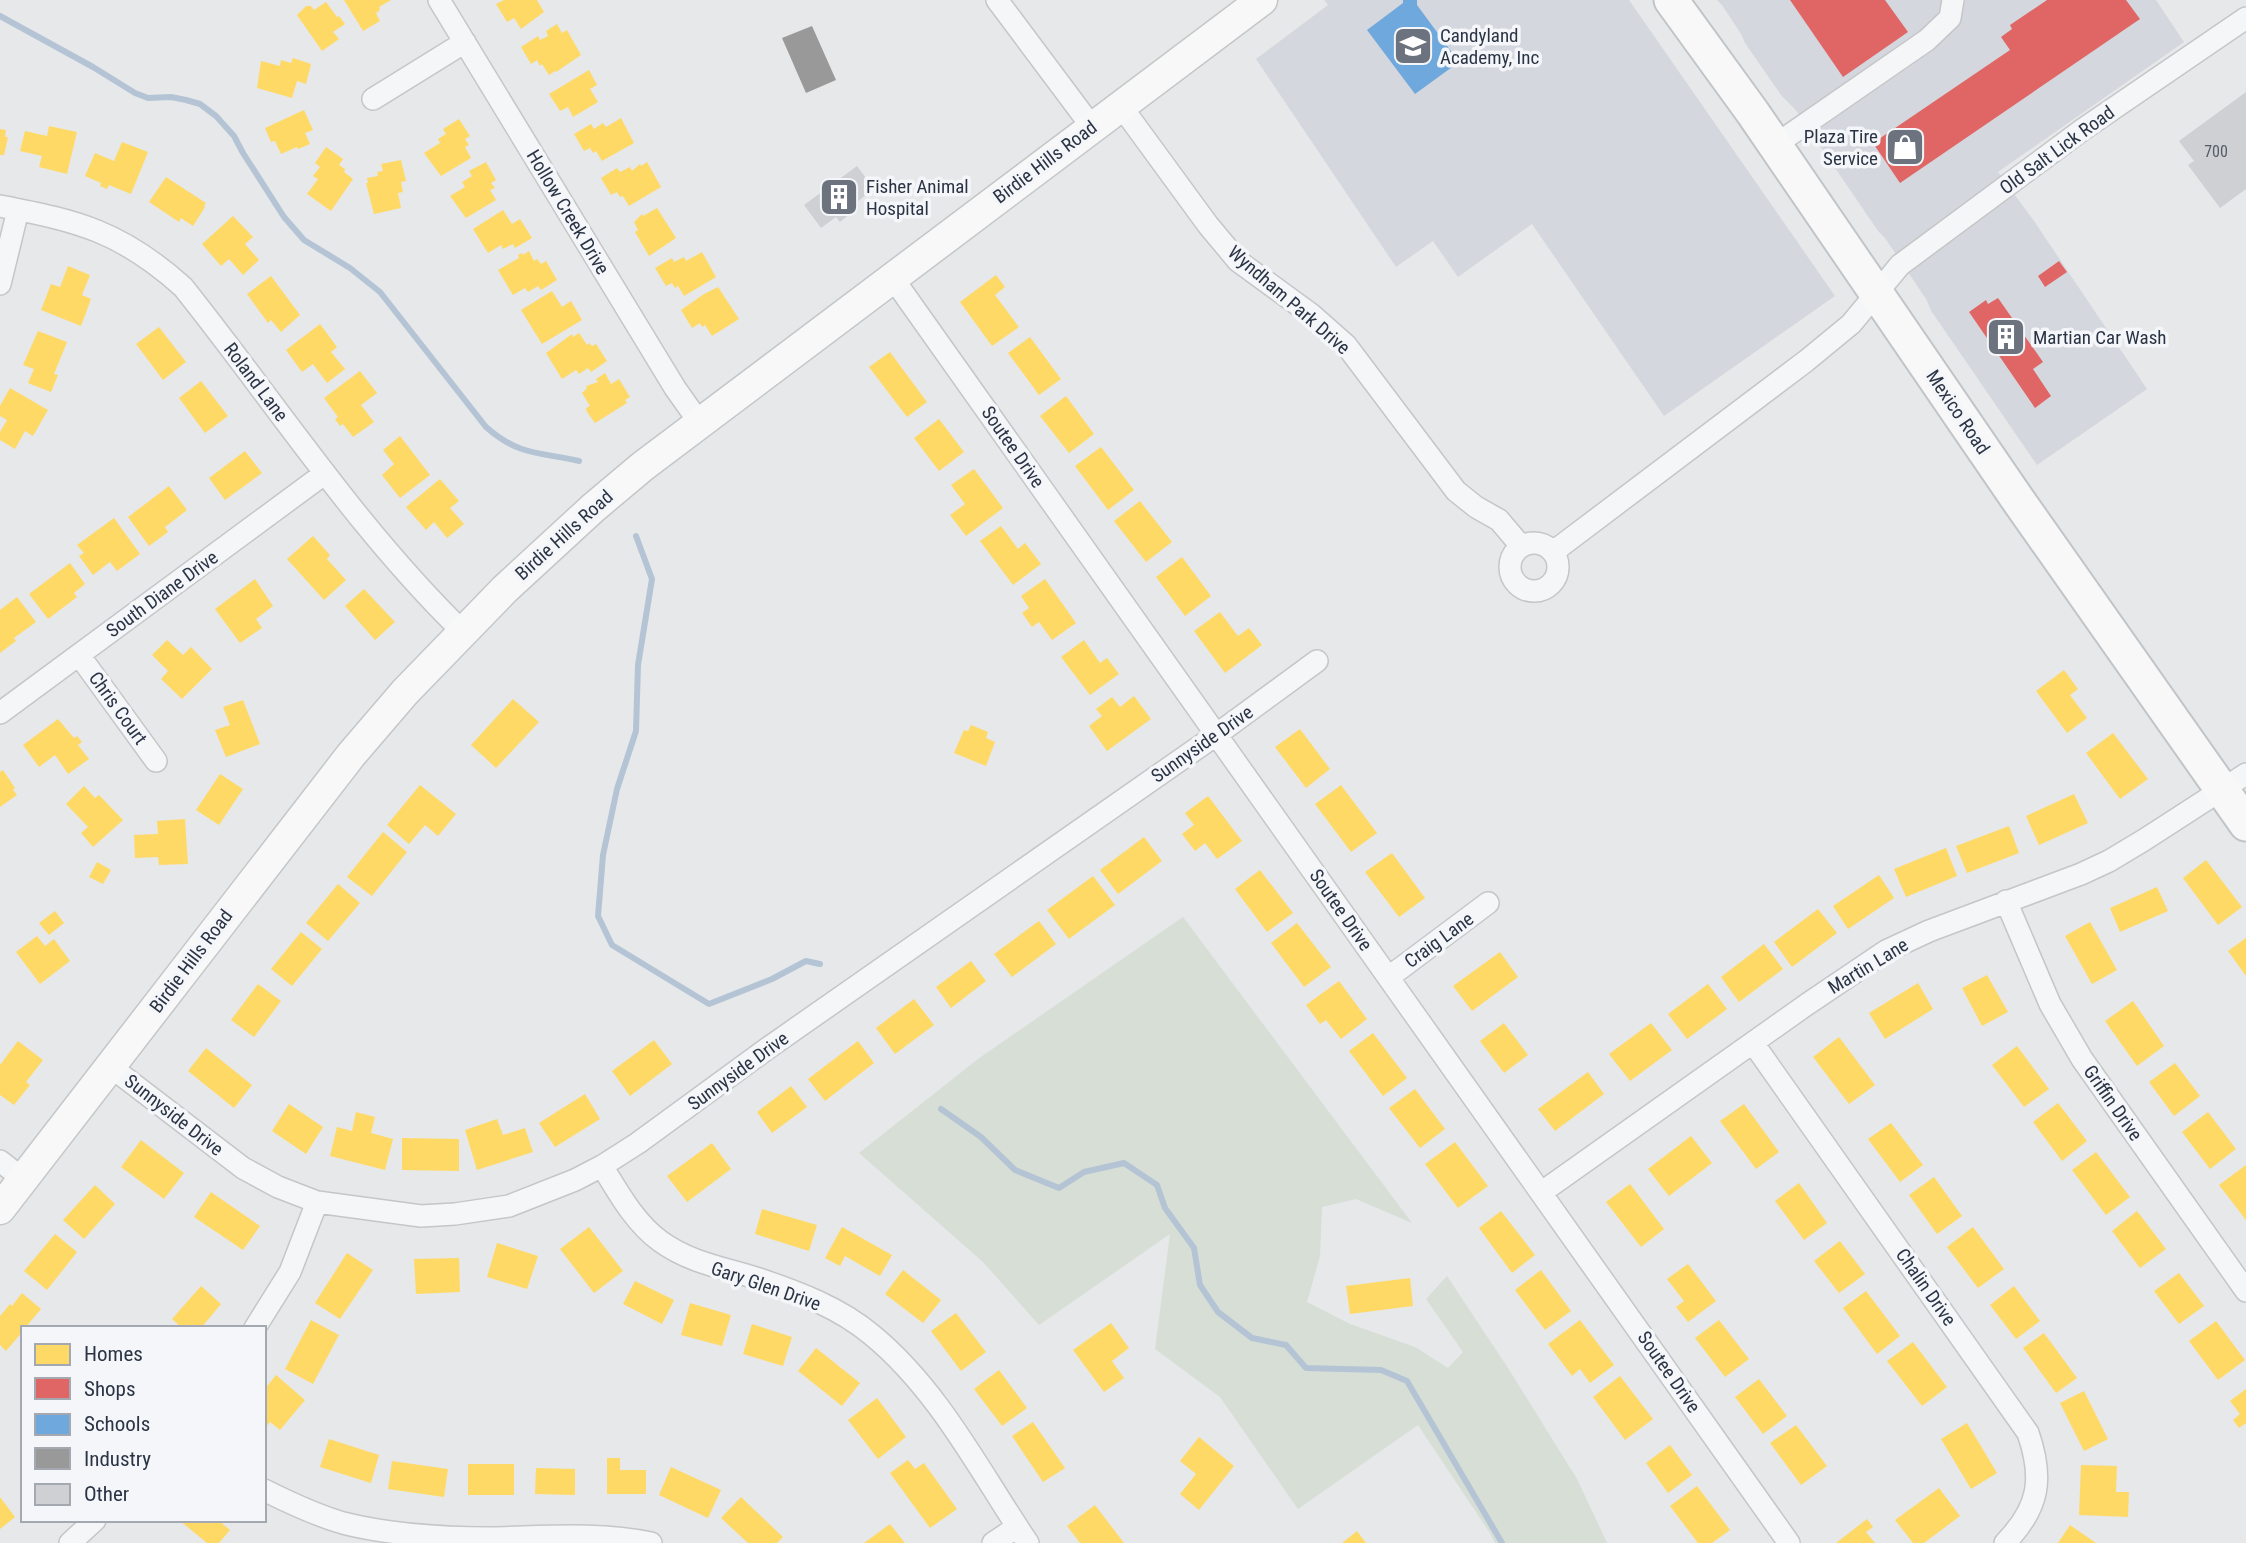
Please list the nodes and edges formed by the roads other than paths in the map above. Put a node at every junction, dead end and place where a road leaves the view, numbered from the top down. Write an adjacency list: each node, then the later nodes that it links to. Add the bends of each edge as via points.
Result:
1 (439, 0): 7 (street, Hollow Creek Drive)
2 (997, 0): 10 (street)
3 (1262, 0): 9 (main road, Birdie Hills Road)
4 (1671, 0): 11 (main road, Mexico Road)
5 (1953, 0): 11 (street, via 1950,18 1927,40)
6 (2246, 18): 15 (street, Old Salt Lick Road, via 1971,211 1900,265)
7 (465, 42): 8 (street); 16 (street, Hollow Creek Drive)
8 (373, 99)
9 (1121, 106): 10 (main road, Birdie Hills Road); 18 (street, Wyndham Park Drive, via 1238,261 1346,345 1456,491 1499,520)
10 (1092, 127): 13 (main road, Birdie Hills Road)
11 (1775, 145): 15 (main road, Mexico Road)
12 (9, 208): 14 (street); 17 (street, Roland Lane, via 105,232 162,267 207,316)
13 (892, 276): 16 (main road, Birdie Hills Road); 24 (street, Soutee Drive)
14 (0, 284)
15 (1876, 292): 19 (street, via 1851,324 1806,361); 26 (main road, Mexico Road, via 2018,500)
16 (699, 422): 20 (main road, Birdie Hills Road, via 593,508)
17 (324, 474): 20 (street, Roland Lane); 21 (street, South Diane Drive)
18 (1521, 546): 19 (street, via 1539,543); 19 (street, via 1512,557 1511,573 1520,586 1534,591 1548,586 1557,574)
19 (1553, 552)
20 (463, 632): 32 (main road, Birdie Hills Road, via 351,755)
21 (79, 655): 23 (street, South Diane Drive); 25 (street, Chris Court)
22 (1317, 661): 24 (street, Sunnyside Drive)
23 (0, 713)
24 (1216, 735): 30 (street, Soutee Drive); 34 (street, Sunnyside Drive)
25 (156, 761)
26 (2234, 782): 27 (main road, Mexico Road); 28 (street, Martin Lane, via 2109,861)
27 (2246, 824)
28 (2006, 901): 31 (street, Martin Lane, via 1886,951); 39 (street, Griffin Drive, via 2050,1004 2077,1050)
29 (1488, 904): 30 (street, Craig Lane)
30 (1389, 977): 36 (street, Soutee Drive)
31 (1752, 1043): 36 (street, Martin Lane); 49 (street, Chalin Drive, via 2028,1433 2038,1479 2021,1526)
32 (111, 1066): 35 (main road, Birdie Hills Road); 37 (street, Sunnyside Drive, via 243,1168)
33 (0, 1161): 35 (street)
34 (601, 1166): 37 (street, Sunnyside Drive, via 509,1206 455,1214 421,1216); 43 (street, Gary Glen Drive, via 638,1220 659,1241 711,1267 808,1298 872,1335 929,1395)
35 (23, 1180): 38 (main road, Birdie Hills Road)
36 (1542, 1192): 48 (street, Soutee Drive)
37 (317, 1202): 40 (street, via 290,1272)
38 (0, 1209)
39 (2246, 1291)
40 (256, 1326)
41 (266, 1491): 44 (street, via 343,1523)
42 (93, 1522): 45 (street)
43 (1023, 1535): 47 (street)
44 (488, 1540): 46 (street, via 606,1536)
45 (70, 1543)
46 (651, 1543)
47 (993, 1543)
48 (1789, 1543)
49 (2005, 1543)

